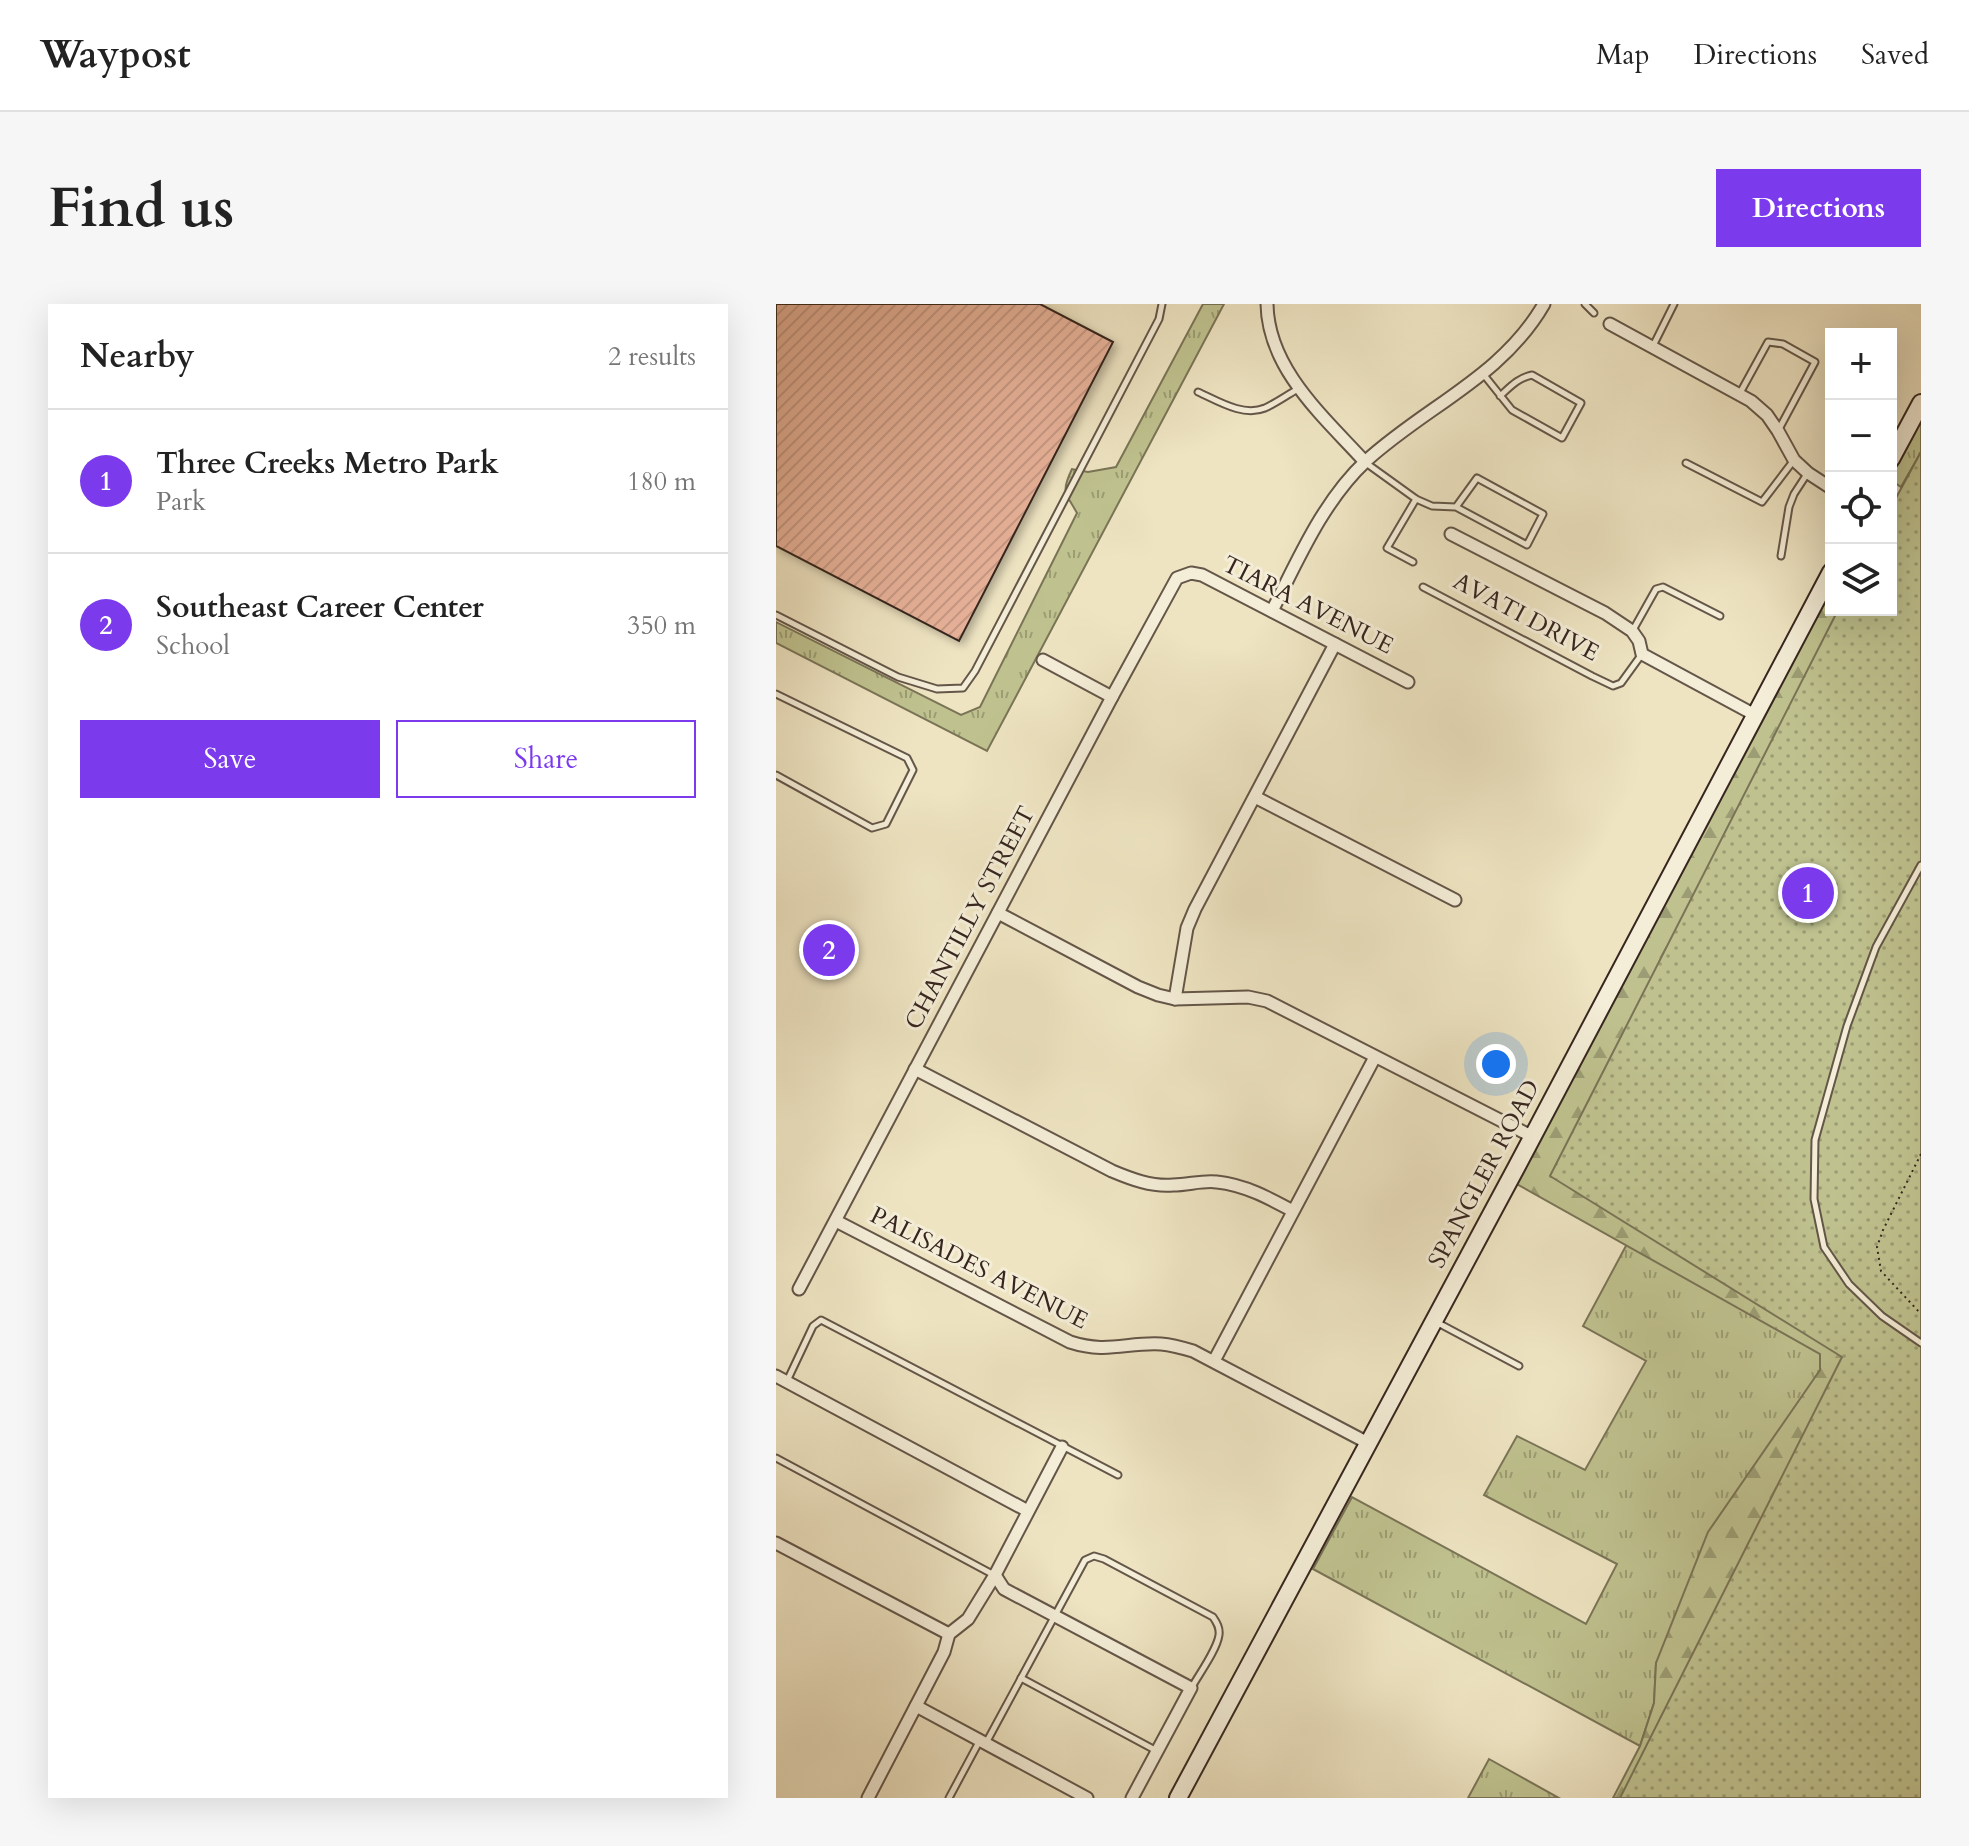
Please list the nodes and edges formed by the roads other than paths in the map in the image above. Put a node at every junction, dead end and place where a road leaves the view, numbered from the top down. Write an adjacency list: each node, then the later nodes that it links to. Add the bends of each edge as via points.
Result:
1 (1162, 304): 31 (lane, via 1159,319 963,688 937,689 898,677)
2 (1267, 304): 10 (street, via 1270,334)
3 (1544, 304): 9 (street, via 1527,331)
4 (1585, 304): 6 (lane)
5 (1674, 304): 8 (lane)
6 (1594, 313)
7 (1610, 324): 8 (street)
8 (1652, 347): 12 (street)
9 (1483, 374): 13 (lane); 18 (street)
10 (1299, 388): 11 (lane, via 1262,409 1248,410); 18 (street)
11 (1198, 392)
12 (1740, 393): 15 (street); 15 (lane, via 1768,342 1783,344 1815,362)
13 (1500, 396): 13 (lane, via 1512,410 1562,438 1581,403 1532,375)
14 (1921, 403): 16 (street)
15 (1778, 431): 17 (street)
16 (1897, 448)
17 (1794, 460): 19 (lane, via 1762,502); 20 (street)
18 (1365, 462): 22 (lane); 30 (street, via 1322,519)
19 (1686, 463)
20 (1808, 473): 21 (street); 25 (lane, via 1789,507)
21 (1825, 484)
22 (1416, 499): 23 (lane); 26 (lane, via 1387,548)
23 (1456, 507): 23 (lane, via 1527,545 1543,514 1477,478)
24 (1451, 534): 33 (street, AVATI DRIVE)
25 (1781, 556)
26 (1413, 562)
27 (1186, 573): 30 (street, TIARA AVENUE, via 1202,575); 39 (street, CHANTILLY STREET, via 1171,587)
28 (1825, 583): 40 (street, SPANGLER ROAD)
29 (1423, 587): 35 (lane, AVATI DRIVE, via 1613,686)
30 (1272, 611): 34 (street, TIARA AVENUE)
31 (776, 615)
32 (1720, 616): 33 (lane, via 1663,587 1656,589)
33 (1632, 631): 35 (street, AVATI DRIVE)
34 (1335, 644): 37 (street, TIARA AVENUE); 42 (street)
35 (1642, 654): 40 (street)
36 (1043, 660): 39 (street)
37 (1408, 682)
38 (776, 694): 41 (lane, via 907,758 913,770 886,824 872,828)
39 (1112, 697): 45 (street, CHANTILLY STREET)
40 (1755, 715): 49 (street, SPANGLER ROAD)
41 (776, 775)
42 (1255, 797): 44 (street); 46 (street, via 1187,928)
43 (1921, 865): 54 (lane, via 1876,947 1847,1026 1815,1140 1814,1199 1824,1247 1849,1284)
44 (1455, 900)
45 (998, 913): 46 (street, via 1138,987); 48 (street, CHANTILLY STREET)
46 (1175, 999): 47 (street, via 1267,1001)
47 (1375, 1057): 49 (street); 50 (street)
48 (915, 1069): 50 (street, via 1132,1179 1170,1186 1212,1181 1237,1185); 51 (street, CHANTILLY STREET)
49 (1531, 1136): 53 (street, SPANGLER ROAD)
50 (1293, 1211): 55 (street)
51 (836, 1221): 52 (street, CHANTILLY STREET); 55 (street, PALISADES AVENUE, via 1070,1342 1100,1349 1174,1346)
52 (799, 1289)
53 (1434, 1320): 56 (lane); 58 (street, SPANGLER ROAD)
54 (1921, 1343)
55 (1214, 1361): 58 (street, PALISADES AVENUE)
56 (1519, 1366)
57 (781, 1379): 59 (lane, via 821,1320); 62 (street)
58 (1368, 1443): 76 (street, SPANGLER ROAD)
59 (1062, 1447): 61 (lane); 62 (street)
60 (776, 1458): 64 (lane)
61 (1118, 1475)
62 (1028, 1511): 64 (street)
63 (776, 1543): 66 (street)
64 (995, 1575): 65 (street, via 1004,1589); 66 (street, via 968,1619)
65 (1055, 1615): 67 (lane); 68 (street); 68 (lane, via 1085,1560 1094,1556 1213,1617 1219,1634 1216,1645)
66 (949, 1634): 69 (street)
67 (1021, 1678): 70 (lane); 71 (lane)
68 (1191, 1688): 71 (street)
69 (916, 1706): 70 (street); 72 (street)
70 (983, 1742): 73 (lane); 74 (street)
71 (1156, 1751): 75 (street)
72 (868, 1798)
73 (949, 1798)
74 (1087, 1798)
75 (1132, 1798)
76 (1178, 1798)

